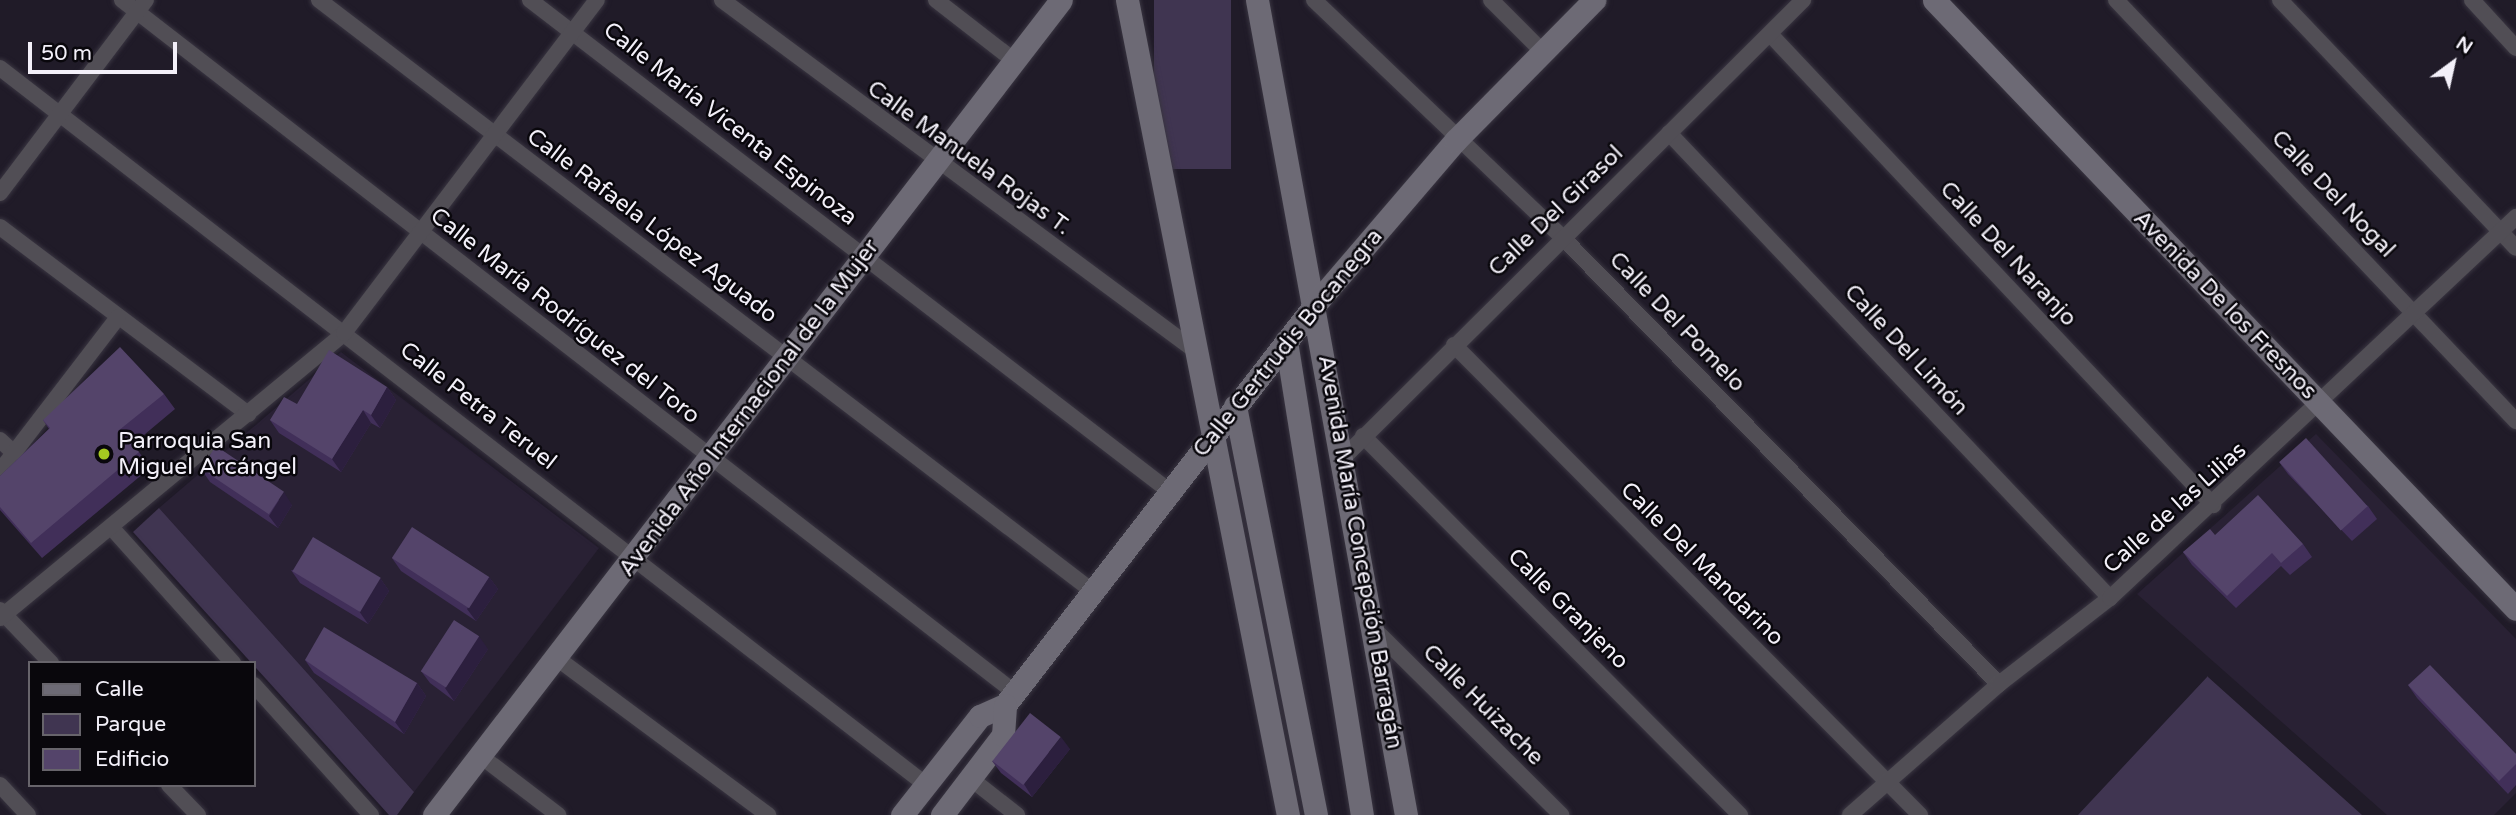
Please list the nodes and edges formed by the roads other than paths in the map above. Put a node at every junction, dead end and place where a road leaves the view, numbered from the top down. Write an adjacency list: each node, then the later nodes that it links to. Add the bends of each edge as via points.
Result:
1 (122, 0): 18 (street, Calle María Rodríguez del Toro)
2 (319, 0): 27 (street, Calle Rafaela López Aguado)
3 (530, 0): 19 (street, Calle María Vicenta Espinoza)
4 (597, 0): 19 (street)
5 (722, 0): 29 (street, Calle Manuela Rojas T.)
6 (936, 0): 23 (street)
7 (1061, 0): 23 (street, Avenida Año Internacional de la Mujer)
8 (1127, 0): 44 (street)
9 (1256, 0): 38 (street, Avenida María Concepción Barragán)
10 (1314, 0): 28 (street, Calle Del Pomelo)
11 (1491, 0): 22 (street)
12 (1594, 0): 22 (street, Calle Gertrudis Bocanegra)
13 (1803, 0): 20 (street, Calle Del Girasol)
14 (1934, 0): 47 (street, Avenida De los Fresnos)
15 (2116, 0): 39 (street, Calle Del Nogal)
16 (2280, 0): 34 (street)
17 (2472, 0): 21 (street)
18 (141, 6): 25 (street); 33 (street, Calle María Rodríguez del Toro)
19 (573, 32): 27 (street); 37 (street, Calle María Vicenta Espinoza)
20 (1770, 34): 26 (street, Calle Del Girasol); 58 (street, Calle Del Naranjo)
21 (2516, 48)
22 (1543, 51): 28 (street, Calle Gertrudis Bocanegra)
23 (1016, 61): 29 (street, Avenida Año Internacional de la Mujer)
24 (0, 68): 25 (street, Calle Petra Teruel)
25 (59, 114): 30 (street); 41 (street, Calle Petra Teruel)
26 (1669, 133): 35 (street, Calle Del Girasol); 62 (street, Calle Del Limón)
27 (494, 134): 33 (street); 45 (street, Calle Rafaela López Aguado)
28 (1456, 140): 35 (street, Calle Del Pomelo); 38 (street, Calle Gertrudis Bocanegra)
29 (934, 163): 37 (street, Avenida Año Internacional de la Mujer); 44 (street, Calle Manuela Rojas T.)
30 (0, 193)
31 (2516, 217): 34 (street, Calle de las Lilias)
32 (0, 227): 40 (street)
33 (420, 231): 41 (street); 55 (street, Calle María Rodríguez del Toro)
34 (2500, 232): 36 (street); 39 (street, Calle de las Lilias)
35 (1561, 236): 43 (street, Calle Del Girasol); 69 (street, Calle Del Pomelo)
36 (2516, 248)
37 (866, 256): 45 (street, Avenida Año Internacional de la Mujer); 57 (street, Calle María Vicenta Espinoza)
38 (1317, 302): 42 (street, Calle Gertrudis Bocanegra); 54 (street, Avenida María Concepción Barragán)
39 (2415, 313): 47 (street, Calle de las Lilias); 49 (street, Calle Del Nogal)
40 (118, 317): 48 (street); 53 (street)
41 (345, 332): 48 (street); 60 (street, Calle Petra Teruel)
42 (1286, 341): 46 (street, Calle Gertrudis Bocanegra); 89 (street, Avenida María Concepción Barragán)
43 (1454, 345): 51 (street, Calle Del Girasol); 74 (street, Calle Del Mandarino)
44 (1193, 349): 50 (street)
45 (788, 358): 55 (street, Avenida Año Internacional de la Mujer); 61 (street, Calle Rafaela López Aguado)
46 (1235, 406): 50 (street, Calle Gertrudis Bocanegra); 88 (street)
47 (2321, 406): 58 (street, Calle de las Lilias); 63 (street, Avenida De los Fresnos)
48 (248, 414): 59 (street)
49 (2516, 421)
50 (1213, 433): 57 (street, Calle Gertrudis Bocanegra); 87 (street)
51 (1363, 436): 54 (street, Calle Del Girasol); 92 (street, Calle Granjeno)
52 (0, 440): 53 (street)
53 (14, 453): 56 (street)
54 (1343, 457): 65 (street, Avenida María Concepción Barragán)
55 (710, 459): 60 (street, Avenida Año Internacional de la Mujer); 71 (street, Calle María Rodríguez del Toro)
56 (0, 471)
57 (1168, 490): 61 (street, Calle Gertrudis Bocanegra)
58 (2213, 505): 62 (street, Calle de las Lilias)
59 (111, 527): 64 (street); 68 (street)
60 (635, 556): 66 (street, Avenida Año Internacional de la Mujer); 75 (street, Calle Petra Teruel)
61 (1091, 590): 71 (street, Calle Gertrudis Bocanegra)
62 (2110, 598): 69 (street, Calle de las Lilias)
63 (2516, 609)
64 (2, 614): 67 (street)
65 (1372, 627): 90 (street, Avenida María Concepción Barragán); 91 (street, Calle Huizache)
66 (558, 659): 72 (street, Avenida Año Internacional de la Mujer); 83 (street)
67 (49, 661)
68 (231, 661)
69 (1999, 684): 74 (street, Calle de las Lilias)
70 (256, 687): 80 (street)
71 (1010, 699): 73 (street, Calle Gertrudis Bocanegra, via 1003,735); 75 (street, Calle Gertrudis Bocanegra, via 980,716)
72 (482, 757): 81 (street, Avenida Año Internacional de la Mujer); 82 (street)
73 (970, 778): 85 (street, Calle Gertrudis Bocanegra); 86 (street)
74 (1884, 781): 93 (street, Calle de las Lilias); 94 (street, Calle Del Mandarino)
75 (925, 784): 84 (street, Calle Gertrudis Bocanegra)
76 (0, 785): 78 (street)
77 (171, 787): 79 (street)
78 (28, 815)
79 (198, 815)
80 (371, 815)
81 (434, 815)
82 (558, 815)
83 (768, 815)
84 (902, 815)
85 (942, 815)
86 (1017, 815)
87 (1288, 815)
88 (1316, 815)
89 (1362, 815)
90 (1406, 815)
91 (1561, 815)
92 (1740, 815)
93 (1850, 815)
94 (1920, 815)

